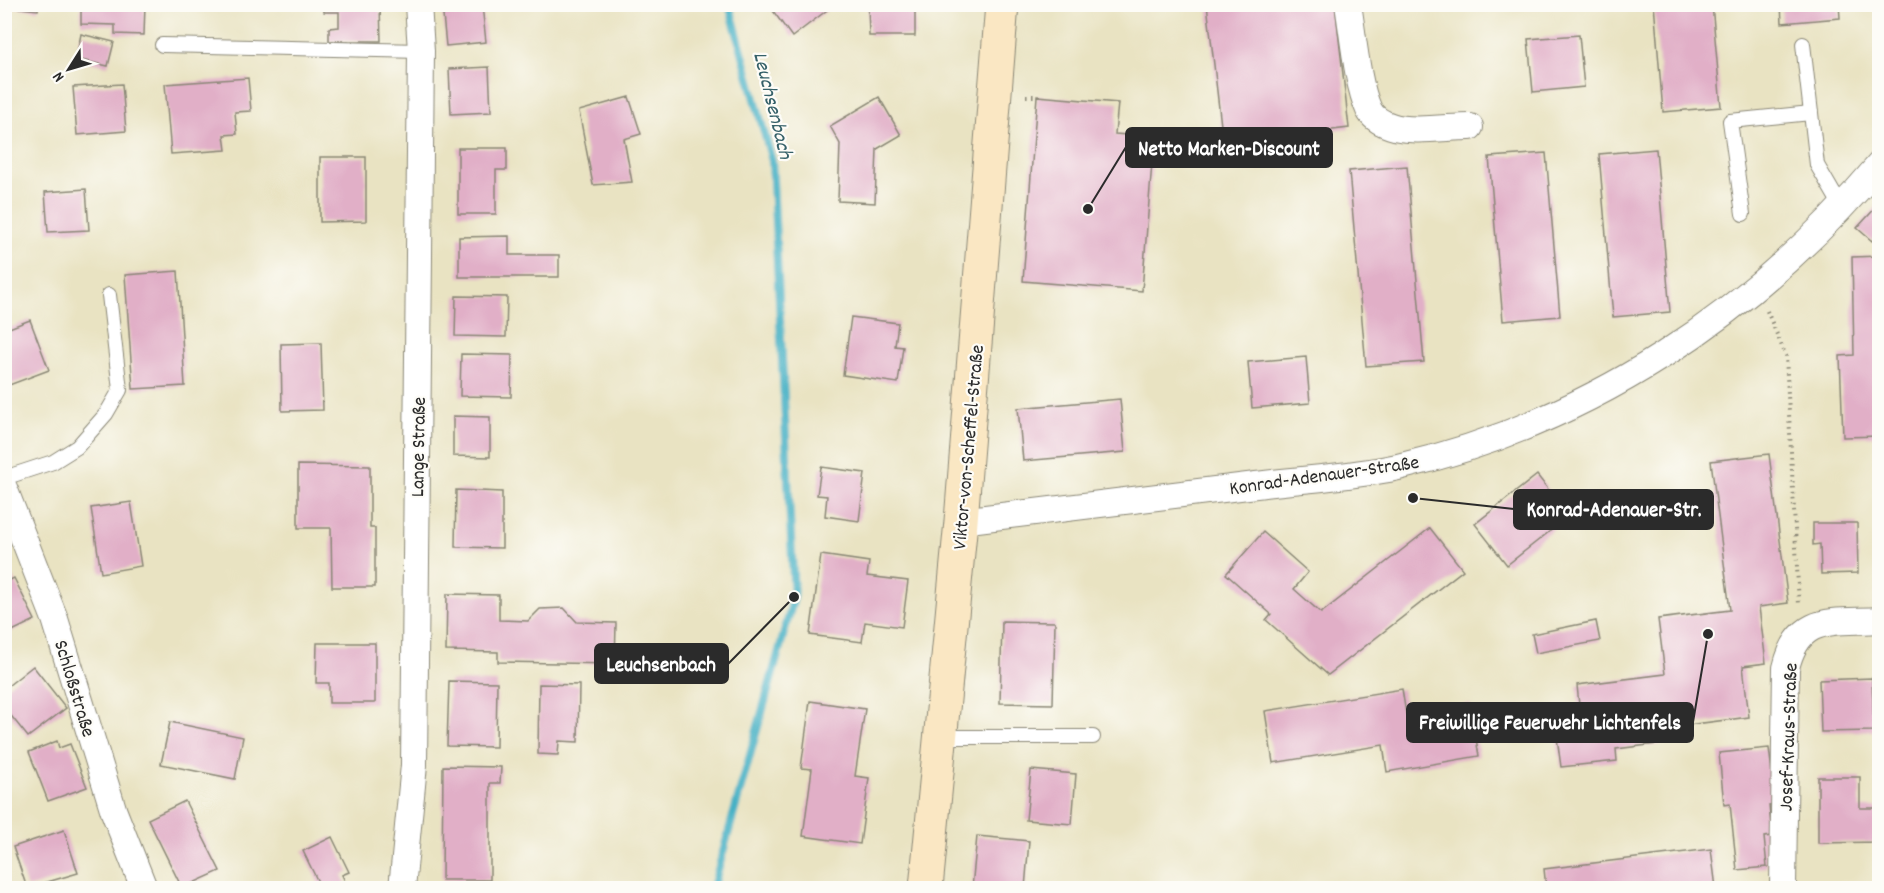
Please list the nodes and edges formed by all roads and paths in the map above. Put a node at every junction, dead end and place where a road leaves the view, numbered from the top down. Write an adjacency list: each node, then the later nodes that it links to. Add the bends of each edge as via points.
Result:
1 (418, 4): 6 (street, Lange Straße)
2 (1002, 4): 16 (street, Viktor-von-Scheffel-Straße)
3 (1348, 4): 8 (street, via 1364,93 1370,111 1380,122 1407,128)
4 (1803, 44): 7 (lane)
5 (162, 45): 6 (lane)
6 (421, 51): 22 (street, Lange Straße, via 414,765)
7 (1811, 112): 10 (lane, via 1817,165); 11 (lane, via 1730,121)
8 (1470, 127)
9 (1880, 164): 10 (street, Konrad-Adenauer-Straße)
10 (1842, 208): 12 (street, Konrad-Adenauer-Straße)
11 (1743, 214)
12 (1757, 288): 16 (street, Konrad-Adenauer-Straße, via 1654,363 1528,428 1468,448 1396,467); 18 (path, via 1786,356)
13 (109, 295): 14 (lane, via 120,390 106,414 77,447 53,462)
14 (4, 478)
15 (4, 488): 21 (street, Schloßstraße, via 55,619 114,812)
16 (961, 521): 19 (street, Viktor-von-Scheffel-Straße)
17 (1880, 620): 18 (street, via 1820,624)
18 (1800, 633): 24 (street, Josef-Kraus-Straße, via 1786,668)
19 (940, 737): 20 (lane); 23 (street, Viktor-von-Scheffel-Straße)
20 (1093, 737)
21 (144, 888)
22 (402, 888)
23 (926, 888)
24 (1783, 888)

